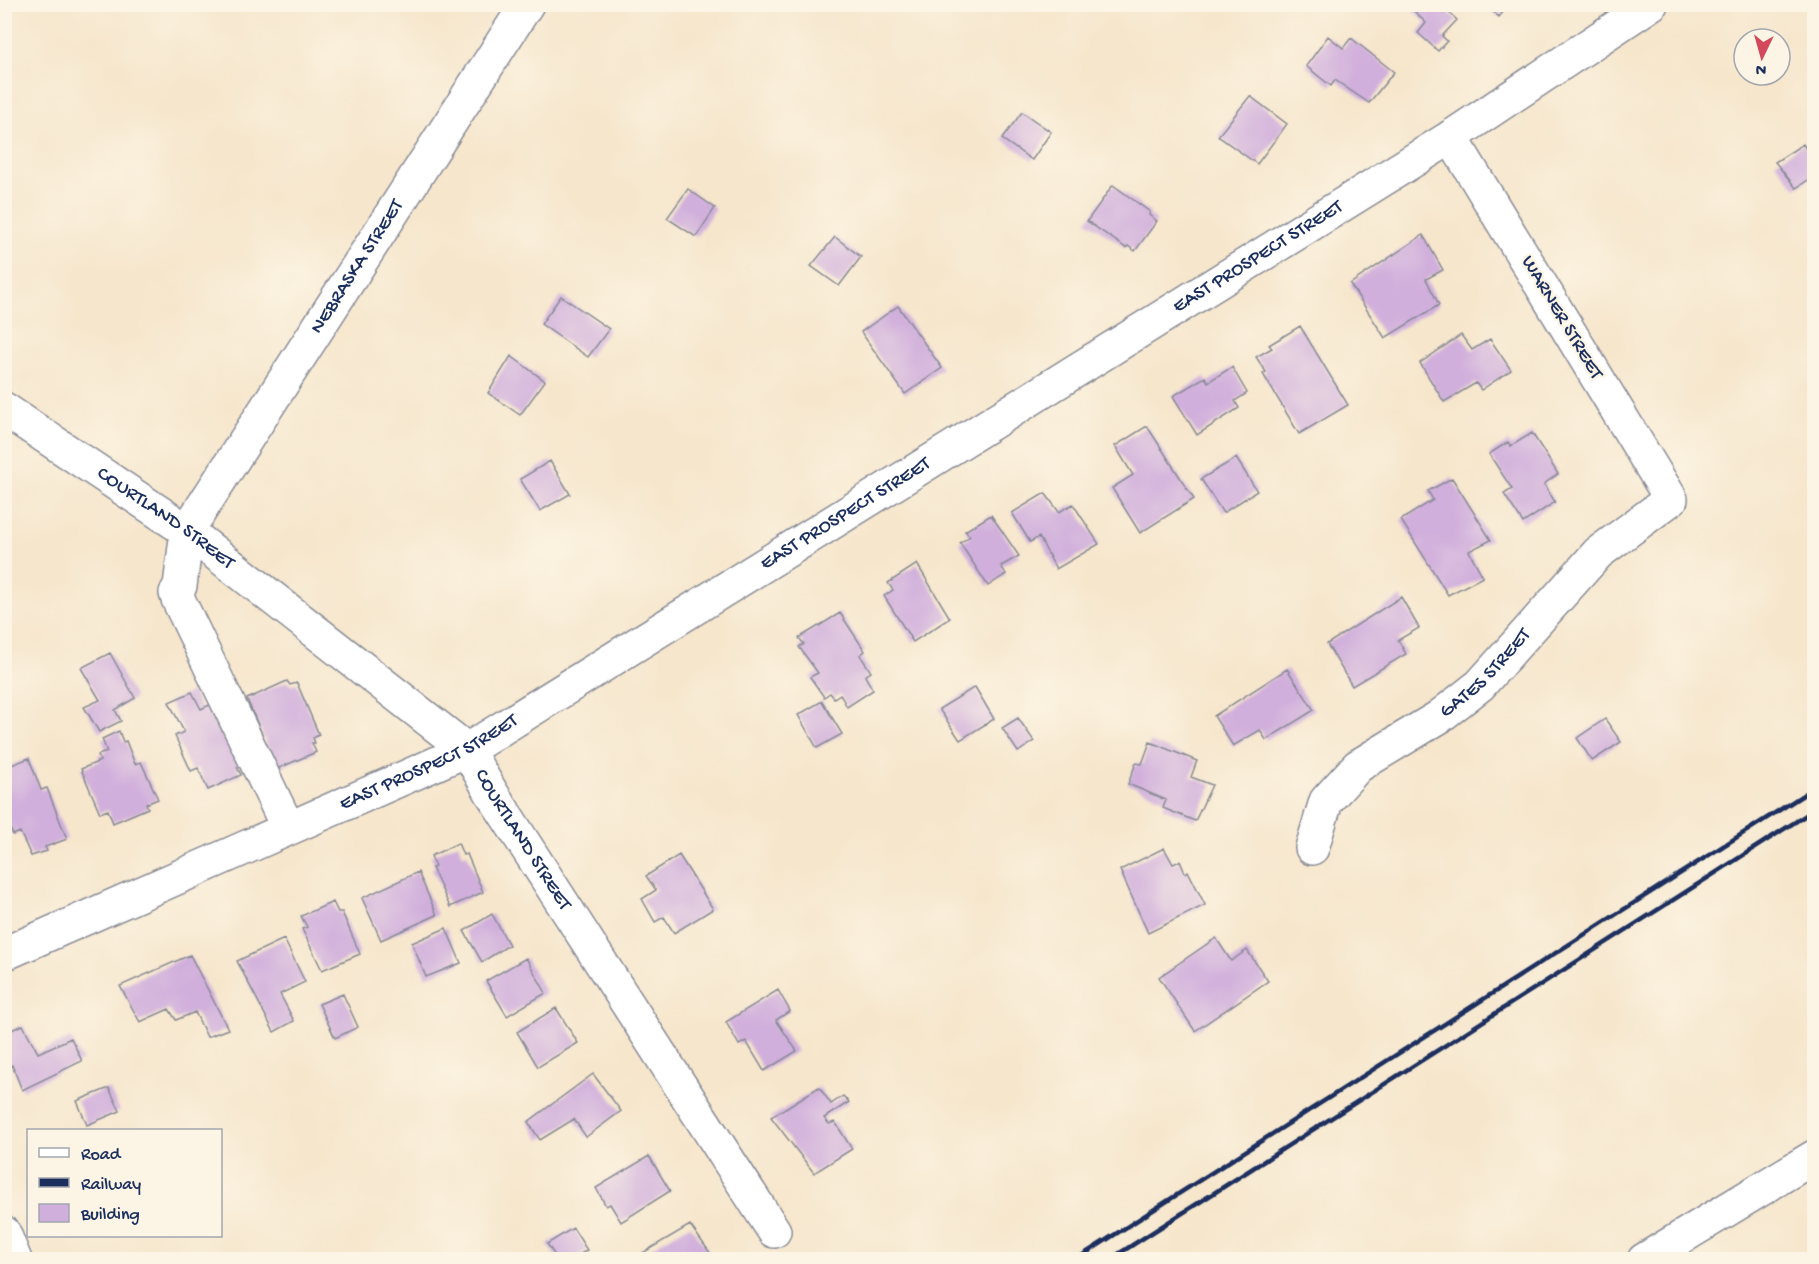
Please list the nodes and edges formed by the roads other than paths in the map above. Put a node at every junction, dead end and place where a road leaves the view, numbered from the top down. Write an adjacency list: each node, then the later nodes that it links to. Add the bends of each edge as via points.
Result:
1 (527, 4): 6 (street, NEBRASKA STREET)
2 (1651, 4): 3 (street, EAST PROSPECT STREET)
3 (1451, 137): 5 (street, WARNER STREET); 7 (street, EAST PROSPECT STREET)
4 (4, 409): 6 (street, COURTLAND STREET)
5 (1671, 499): 9 (street, GATES STREET, via 1598,553 1480,685 1439,717 1358,766 1326,801)
6 (187, 531): 7 (street, COURTLAND STREET); 8 (street, via 178,599)
7 (467, 750): 8 (street, EAST PROSPECT STREET); 12 (street, COURTLAND STREET)
8 (288, 828): 10 (street, EAST PROSPECT STREET)
9 (1312, 848)
10 (4, 954)
11 (1815, 1157): 15 (street)
12 (774, 1232)
13 (4, 1233): 14 (street)
14 (15, 1260)
15 (1644, 1260)

